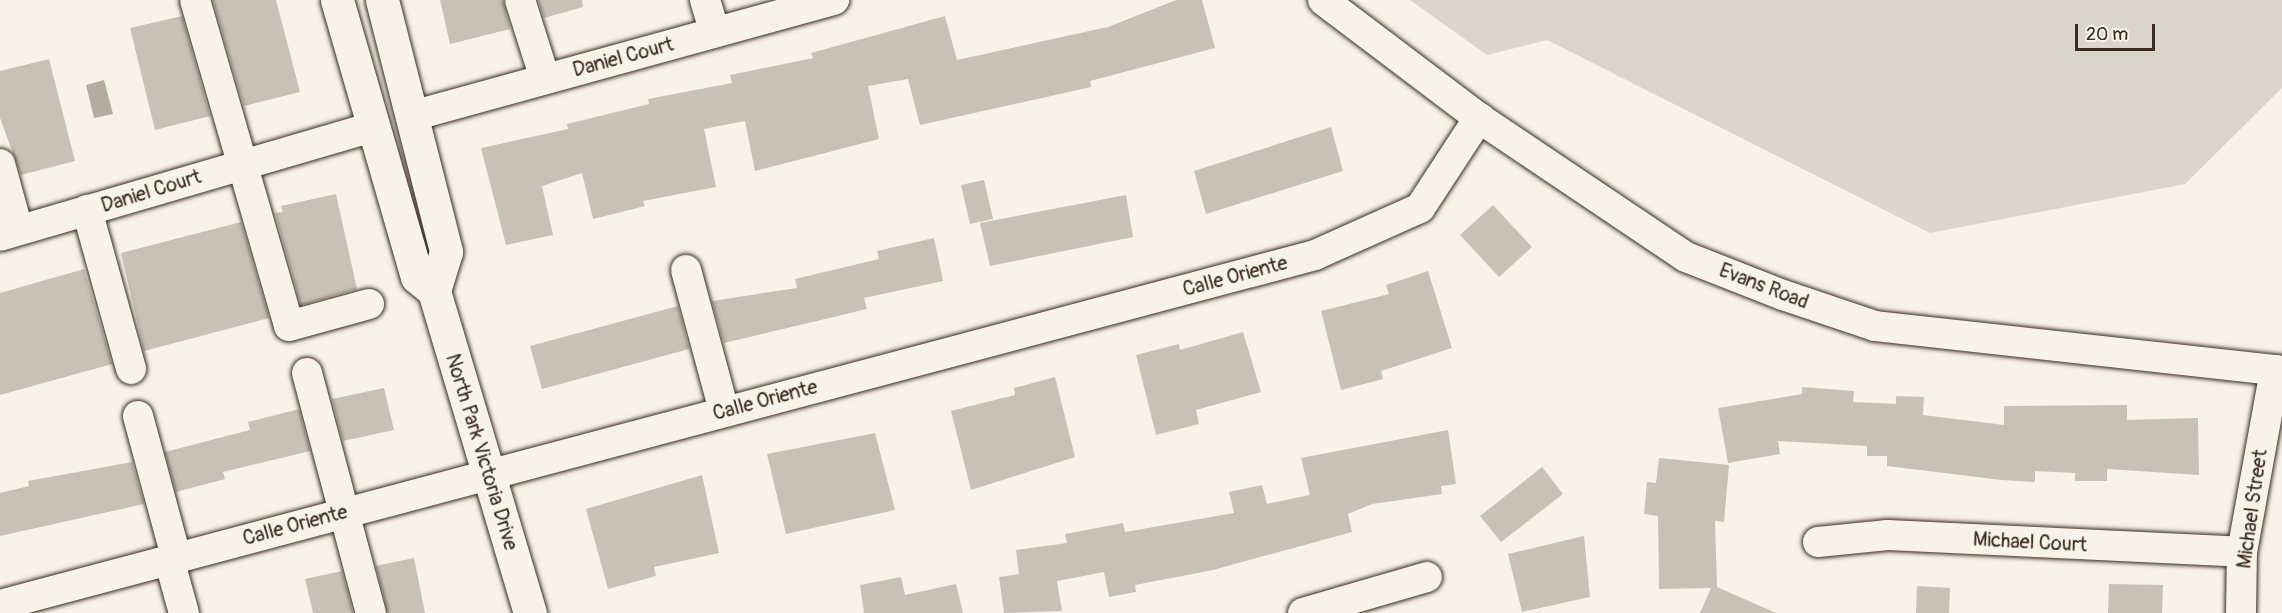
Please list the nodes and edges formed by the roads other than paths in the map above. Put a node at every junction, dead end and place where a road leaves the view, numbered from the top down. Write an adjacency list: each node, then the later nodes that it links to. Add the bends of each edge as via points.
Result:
1 (195, 0): 13 (street)
2 (337, 0): 12 (main road, North Park Victoria Drive)
3 (382, 0): 10 (main road)
4 (520, 0): 9 (street)
5 (705, 0): 8 (street)
6 (834, 0): 8 (street, Daniel Court)
7 (1323, 0): 11 (street, Evans Road)
8 (715, 33): 9 (street, Daniel Court)
9 (545, 79): 10 (street, Daniel Court)
10 (412, 116): 18 (main road, via 446,252)
11 (1479, 118): 21 (street, Evans Road, via 1686,257 1875,326); 23 (street, Calle Oriente, via 1420,208 1315,255)
12 (372, 127): 13 (street, Daniel Court); 18 (main road, North Park Victoria Drive, via 417,277)
13 (243, 163): 15 (street, Daniel Court); 19 (street, via 289,326)
14 (0, 164): 16 (street)
15 (87, 210): 16 (street, Daniel Court); 20 (street)
16 (9, 233)
17 (686, 270): 23 (street)
18 (434, 291): 25 (main road, North Park Victoria Drive)
19 (369, 304)
20 (131, 369)
21 (2279, 371): 28 (street, Michael Street)
22 (307, 373): 26 (street)
23 (724, 411): 25 (street, Calle Oriente)
24 (138, 416): 29 (street)
25 (490, 472): 26 (street, Calle Oriente); 35 (main road, North Park Victoria Drive)
26 (346, 511): 29 (street, Calle Oriente); 34 (street)
27 (1818, 542): 28 (street, Michael Court, via 1888,535)
28 (2242, 552): 37 (street, Michael Street)
29 (172, 558): 31 (street, Calle Oriente); 33 (street)
30 (1427, 578): 36 (street)
31 (0, 607): 32 (street)
32 (1, 613)
33 (183, 613)
34 (371, 613)
35 (530, 613)
36 (1303, 613)
37 (2241, 613)

